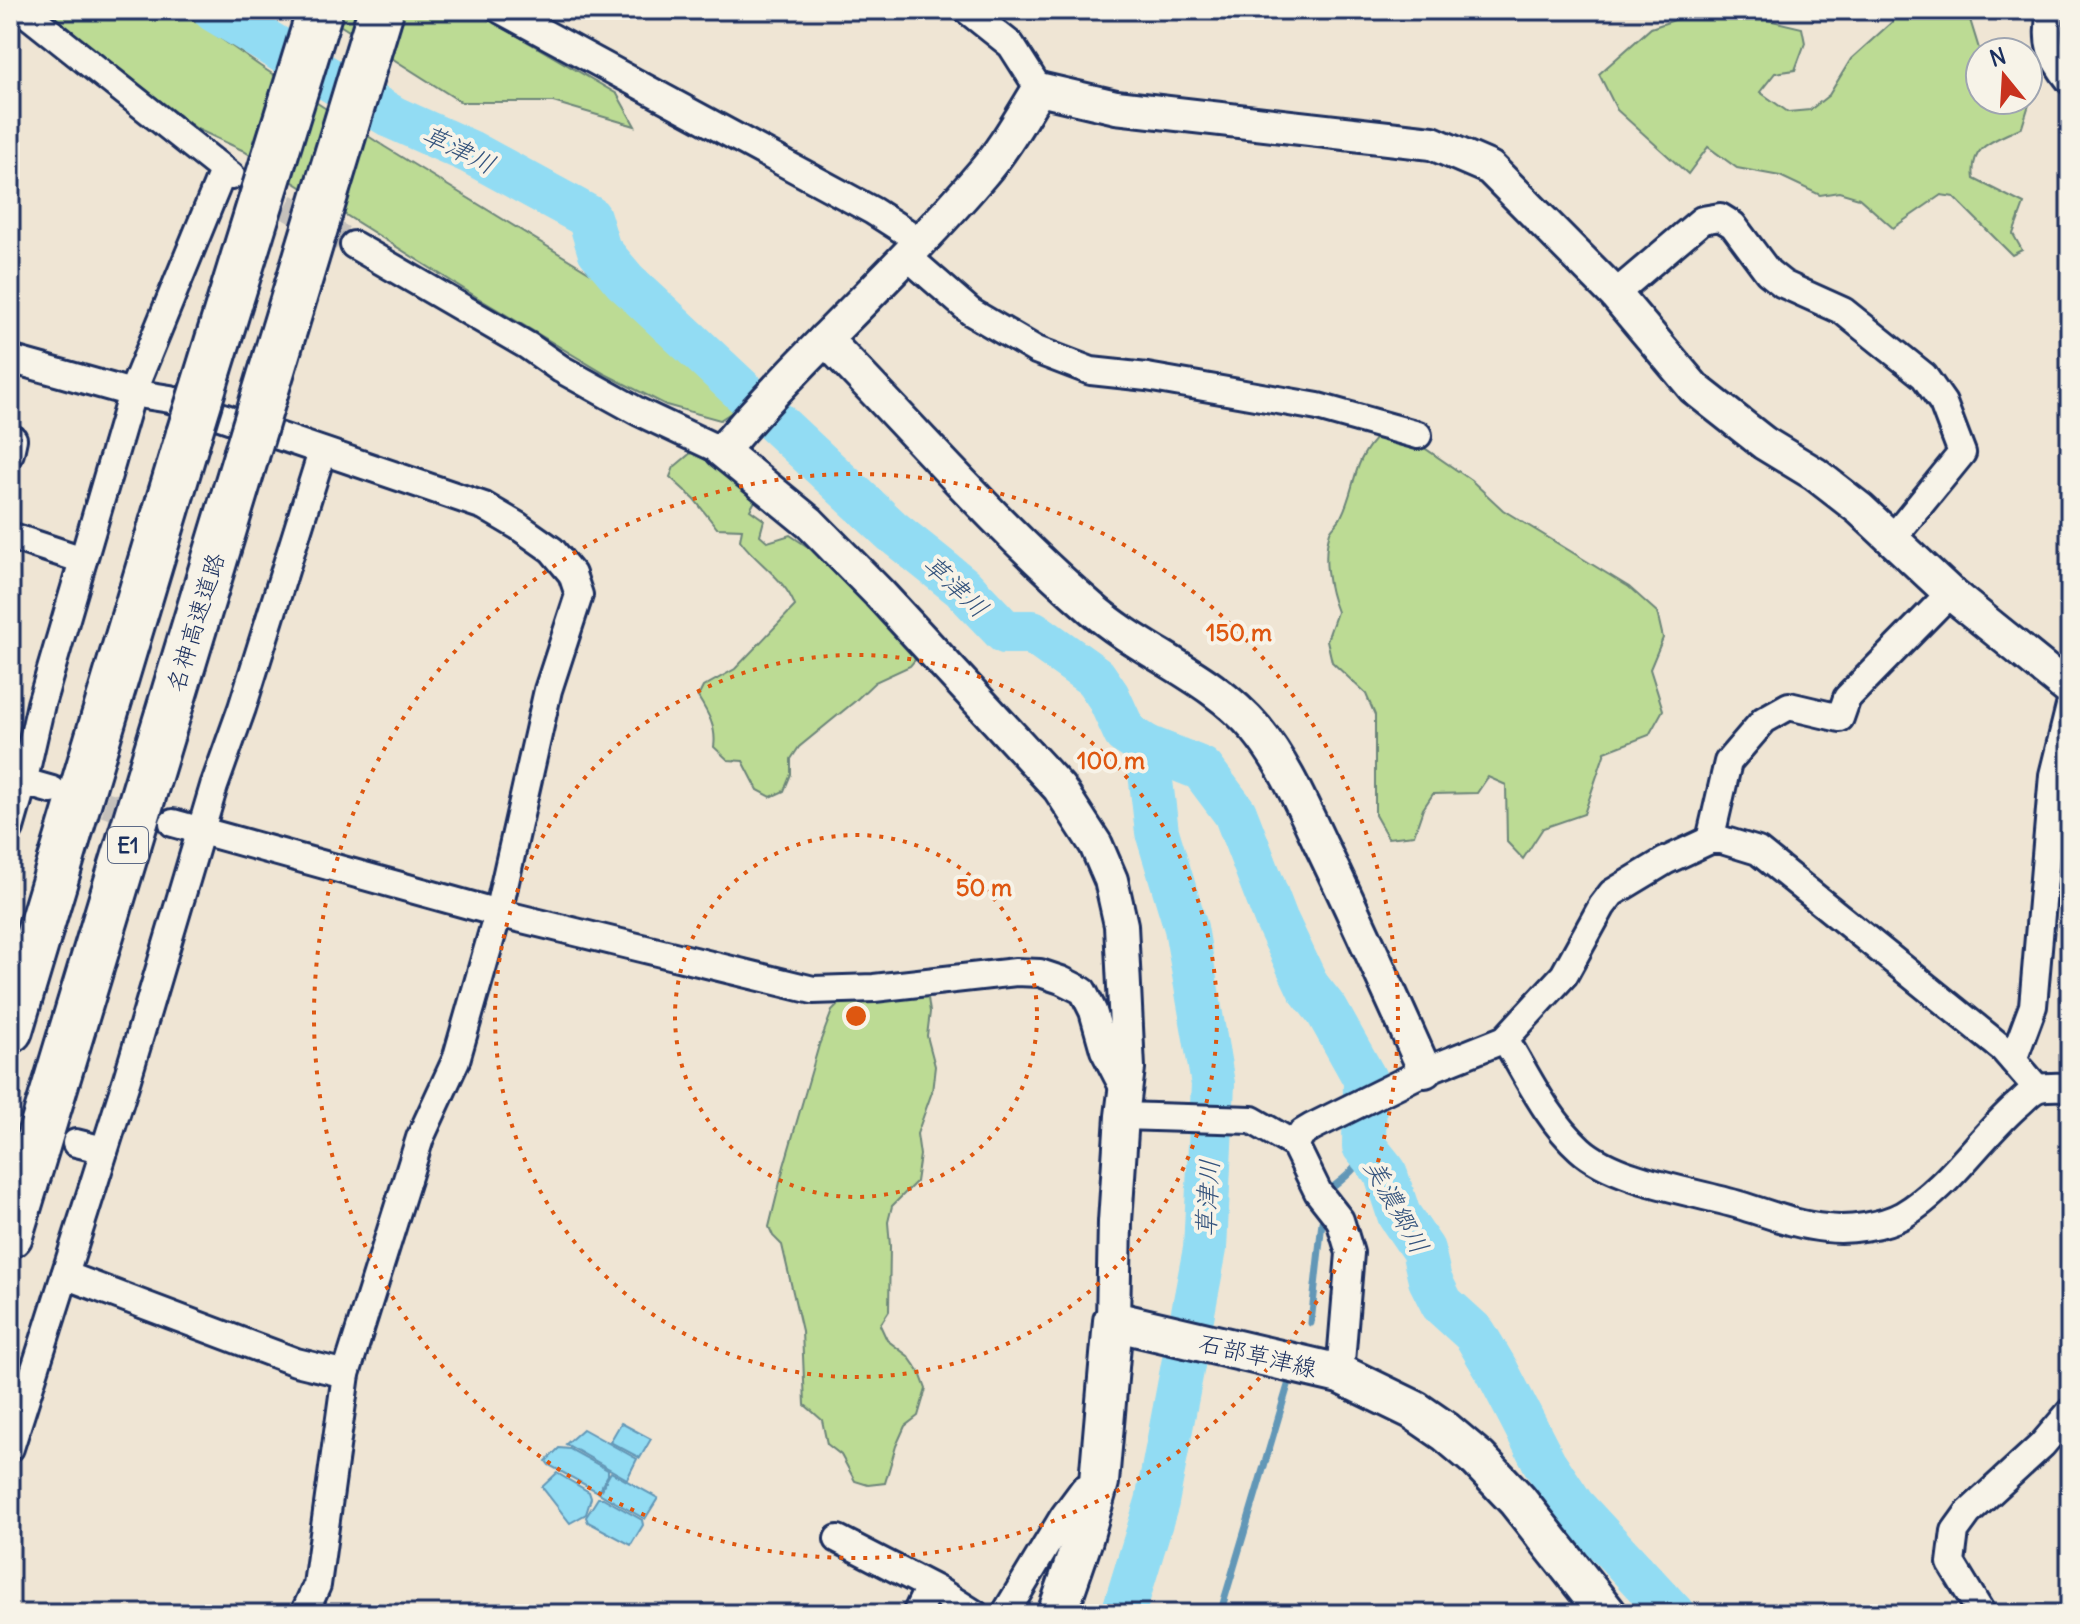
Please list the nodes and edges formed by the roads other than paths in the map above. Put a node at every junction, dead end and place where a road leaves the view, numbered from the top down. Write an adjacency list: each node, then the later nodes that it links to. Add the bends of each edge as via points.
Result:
1 (22, 10): 14 (street, via 227,173)
2 (320, 10): 33 (highway, E1, bridge)
3 (381, 10): 43 (highway, 名神高速道路 / E1, bridge)
4 (501, 10): 10 (street, via 873,211)
5 (967, 10): 8 (street, via 1011,45)
6 (2051, 10): 7 (street, via 2049,48)
7 (2070, 81)
8 (1039, 89): 10 (street, via 983,173); 11 (street, via 1116,107 1432,143 1490,168)
9 (354, 245): 17 (street, via 639,412)
10 (907, 256): 12 (street); 15 (street, via 971,312 1036,350 1091,371 1318,407)
11 (1615, 294): 21 (street, via 1694,388 1815,474); 21 (street, via 1702,220 1720,217 1783,284 1843,311 1924,376 1943,403 1962,453)
12 (829, 337): 17 (street); 36 (street, via 985,505 1093,610 1189,671 1256,729 1276,755 1350,905)
13 (10, 359): 14 (street)
14 (132, 393): 18 (street, via 170,399); 22 (street)
15 (1418, 435)
16 (10, 438): 19 (street)
17 (732, 440): 39 (street, via 1059,788 1096,845 1121,925 1128,1068)
18 (322, 452): 30 (street); 32 (street, via 484,506 552,550 572,574 579,595 548,690)
19 (10, 453)
20 (10, 536): 22 (street)
21 (1892, 539): 23 (street)
22 (83, 560): 26 (street)
23 (1950, 593): 24 (street); 31 (street, via 1847,698 1840,718 1789,706 1764,720 1728,762)
24 (2070, 690)
25 (2070, 706): 35 (street, via 2053,775 2033,1006)
26 (17, 780): 27 (street); 29 (street)
27 (52, 790)
28 (173, 823): 30 (street)
29 (10, 828)
30 (202, 831): 32 (street); 42 (street)
31 (1710, 840): 34 (street, via 1612,893 1564,975); 35 (street, via 1758,851)
32 (498, 913): 39 (street, via 813,990 1040,973 1083,991); 46 (street, via 456,1060 420,1138)
33 (10, 1030)
34 (1505, 1039): 36 (street); 38 (street, via 1555,1121 1582,1151 1652,1182 1788,1223 1830,1229 1899,1217 1923,1201)
35 (2013, 1060): 38 (street)
36 (1412, 1077): 40 (street)
37 (2070, 1087): 38 (street)
38 (2037, 1088)
39 (1123, 1104): 40 (street, via 1158,1119 1252,1120); 45 (street)
40 (1304, 1136): 47 (street, via 1318,1192 1340,1220 1350,1253)
41 (76, 1143): 42 (street)
42 (104, 1150): 44 (street)
43 (10, 1235)
44 (65, 1275): 46 (street, via 296,1362); 49 (street)
45 (1113, 1321): 47 (main road, 石部草津線); 50 (main road)
46 (346, 1374): 53 (street, via 317,1585)
47 (1340, 1374): 58 (main road, 石部草津線, via 1414,1410 1478,1459)
48 (2070, 1412): 59 (street, via 1955,1531 1951,1563)
49 (10, 1448)
50 (1099, 1482): 56 (street, via 1084,1489 1064,1516); 57 (main road)
51 (838, 1539): 52 (street)
52 (929, 1587): 54 (street); 55 (street)
53 (304, 1614)
54 (916, 1614)
55 (975, 1614)
56 (1005, 1614)
57 (1057, 1614)
58 (1607, 1614)
59 (1982, 1614)

